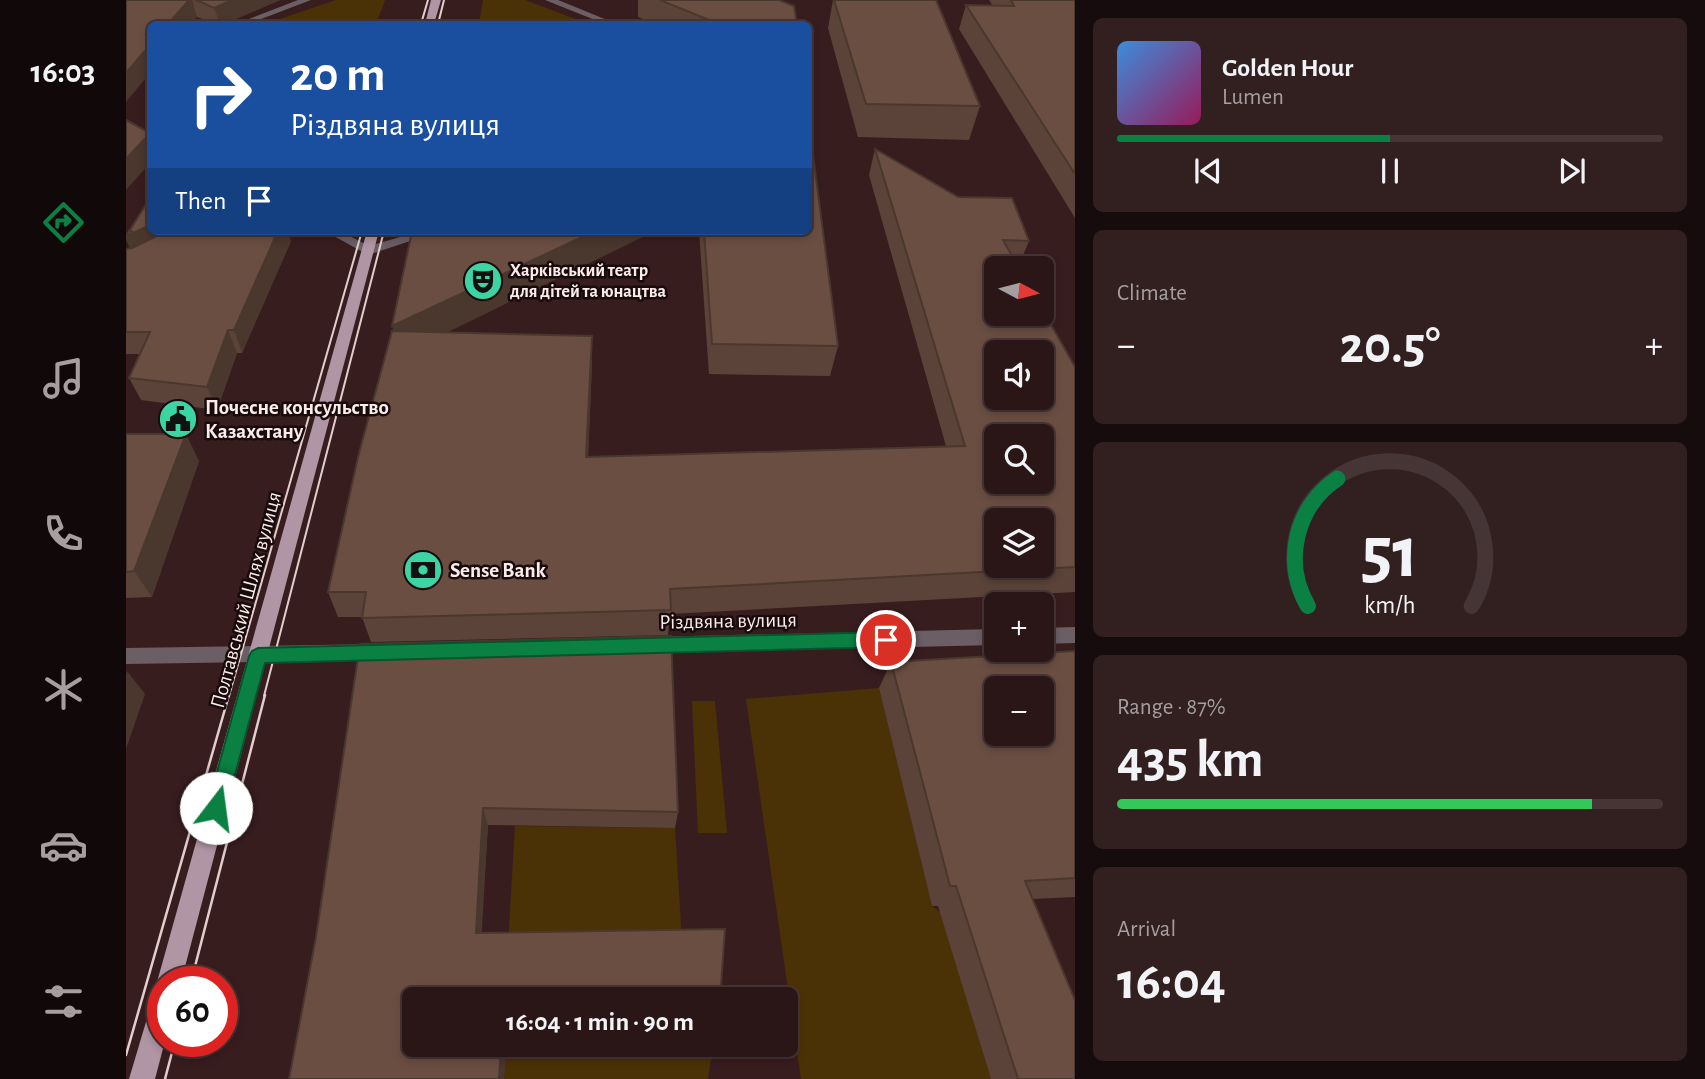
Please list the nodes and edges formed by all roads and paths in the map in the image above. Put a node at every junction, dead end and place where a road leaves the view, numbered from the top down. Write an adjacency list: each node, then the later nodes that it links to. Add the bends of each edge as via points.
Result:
1 (306, 0): 4 (street)
2 (436, 0): 5 (main road)
3 (550, 0): 6 (street)
4 (249, 21)
5 (430, 21)
6 (604, 21)
7 (338, 235): 10 (street)
8 (372, 235): 10 (main road, Полтавський Шлях вулиця)
9 (421, 235): 10 (street)
10 (368, 251): 17 (main road, Полтавський Шлях вулиця)
11 (1075, 635): 12 (street)
12 (1054, 636)
13 (984, 637): 14 (street, Різдвяна вулиця)
14 (623, 646)
15 (402, 652): 17 (street)
16 (126, 656): 17 (street)
17 (258, 656): 18 (main road, Полтавський Шлях вулиця)
18 (173, 966)
19 (148, 1057): 20 (main road)
20 (142, 1079)

